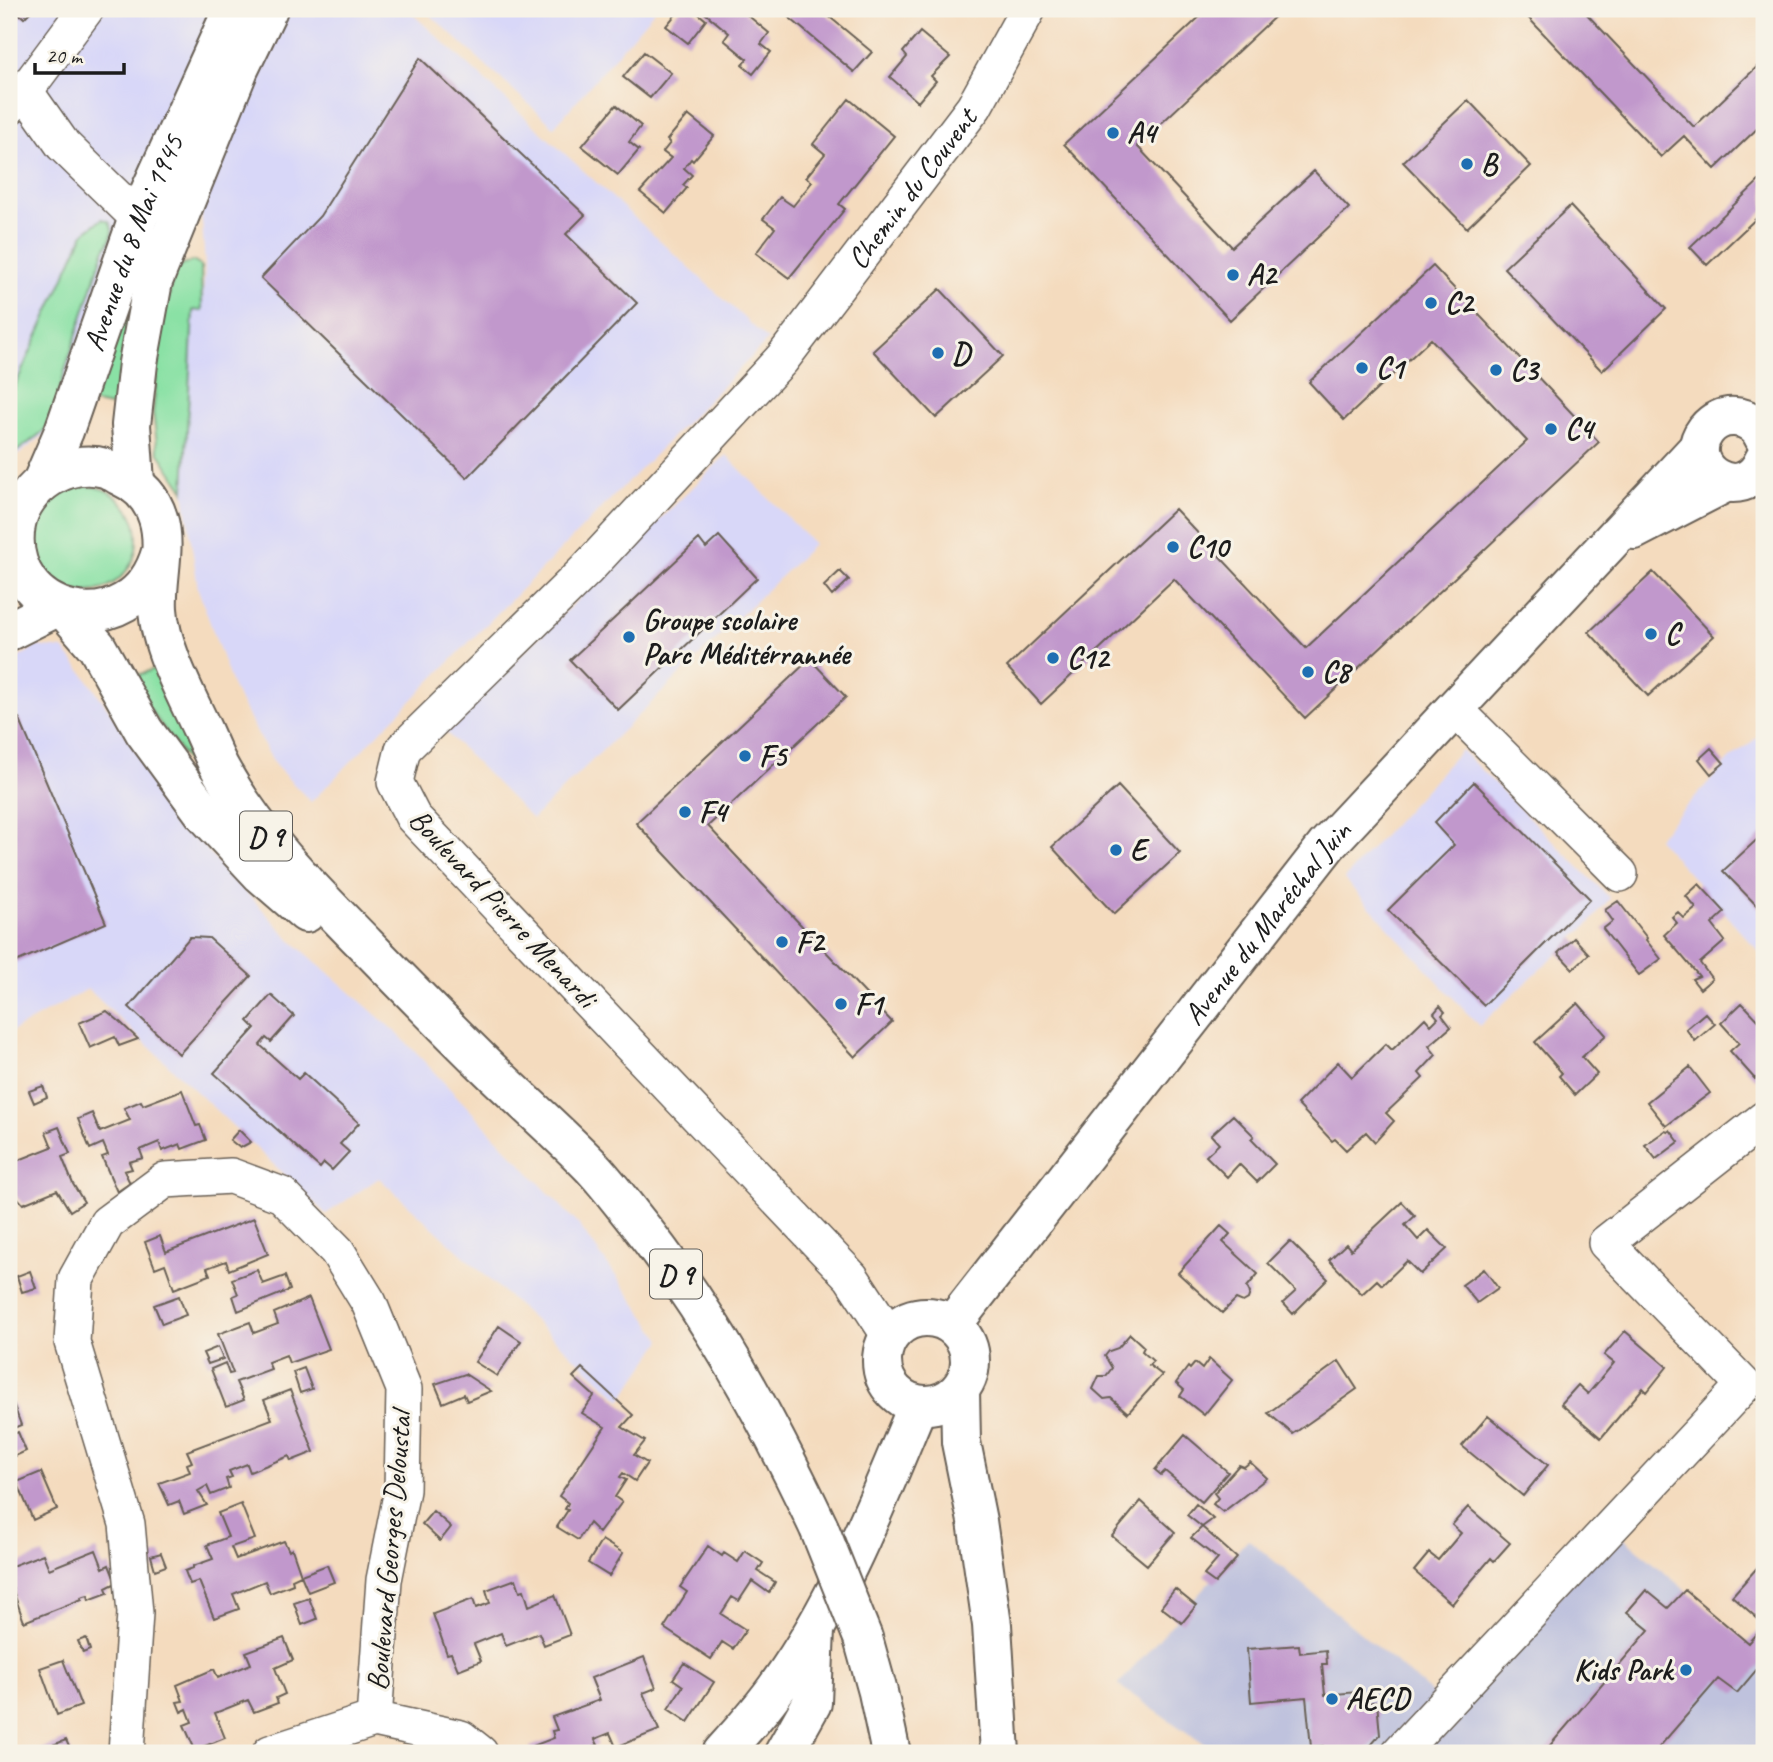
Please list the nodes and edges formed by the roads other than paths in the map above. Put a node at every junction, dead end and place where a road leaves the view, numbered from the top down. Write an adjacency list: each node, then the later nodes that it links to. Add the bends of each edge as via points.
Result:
1 (86, 9): 5 (street)
2 (233, 9): 6 (main road, Avenue du 8 Mai 1945)
3 (268, 9): 12 (main road, Avenue du 8 Mai 1945, via 153,281 131,425)
4 (1028, 9): 7 (street, Chemin du Couvent, via 974,107)
5 (17, 99): 6 (street)
6 (138, 218): 11 (main road, Avenue du 8 Mai 1945)
7 (782, 359): 23 (street, Boulevard Pierre Menardi, via 586,570 403,749 395,782 413,817 851,1277)
8 (1756, 418): 9 (main road, Avenue du Maréchal Juin, via 1729,416 1711,425)
9 (1699, 447): 10 (main road, via 1706,469); 13 (main road, Avenue du Maréchal Juin)
10 (1752, 477): 13 (main road, Avenue du Maréchal Juin)
11 (42, 482): 12 (main road, via 71,468 103,467); 15 (main road, via 25,501 16,522)
12 (135, 482): 14 (main road, via 151,501 159,521)
13 (1607, 544): 18 (main road, Avenue du Maréchal Juin)
14 (161, 552): 16 (main road, via 143,589 126,603 102,612); 20 (main road, D 9, via 158,612 171,661 222,772 261,830 308,886)
15 (12, 554): 16 (main road, via 35,591)
16 (61, 608): 17 (main road); 20 (main road, D 9, via 97,647 144,731 204,813 261,874)
17 (9, 631)
18 (1454, 708): 19 (street); 22 (main road, Avenue du Maréchal Juin, via 1327,845)
19 (1620, 874)
20 (480, 1060): 34 (main road, D 9, bridge, via 595,1171 654,1243 742,1376 819,1528 863,1638)
21 (1764, 1119): 36 (street, via 1606,1243 1744,1385)
22 (952, 1325): 23 (main road, via 939,1318 912,1319); 24 (main road, via 971,1355 971,1367)
23 (889, 1335): 25 (main road, via 881,1363 884,1378 892,1391)
24 (960, 1390): 25 (main road, via 945,1401); 35 (main road, via 961,1442 992,1625)
25 (918, 1405): 26 (main road, via 859,1545)
26 (815, 1627): 27 (main road); 33 (main road, via 812,1703)
27 (780, 1683): 32 (main road); 33 (main road)
28 (374, 1719): 29 (street, Boulevard Georges Deloustal, via 384,1580 402,1490 404,1389 369,1303 337,1251 282,1195 231,1176 165,1181 107,1223 76,1279 75,1292 72,1342 127,1524 135,1612); 30 (street); 31 (street, via 461,1738)
29 (126, 1753)
30 (270, 1753)
31 (481, 1753)
32 (722, 1753)
33 (783, 1753)
34 (891, 1753)
35 (1000, 1753)
36 (1399, 1753)

